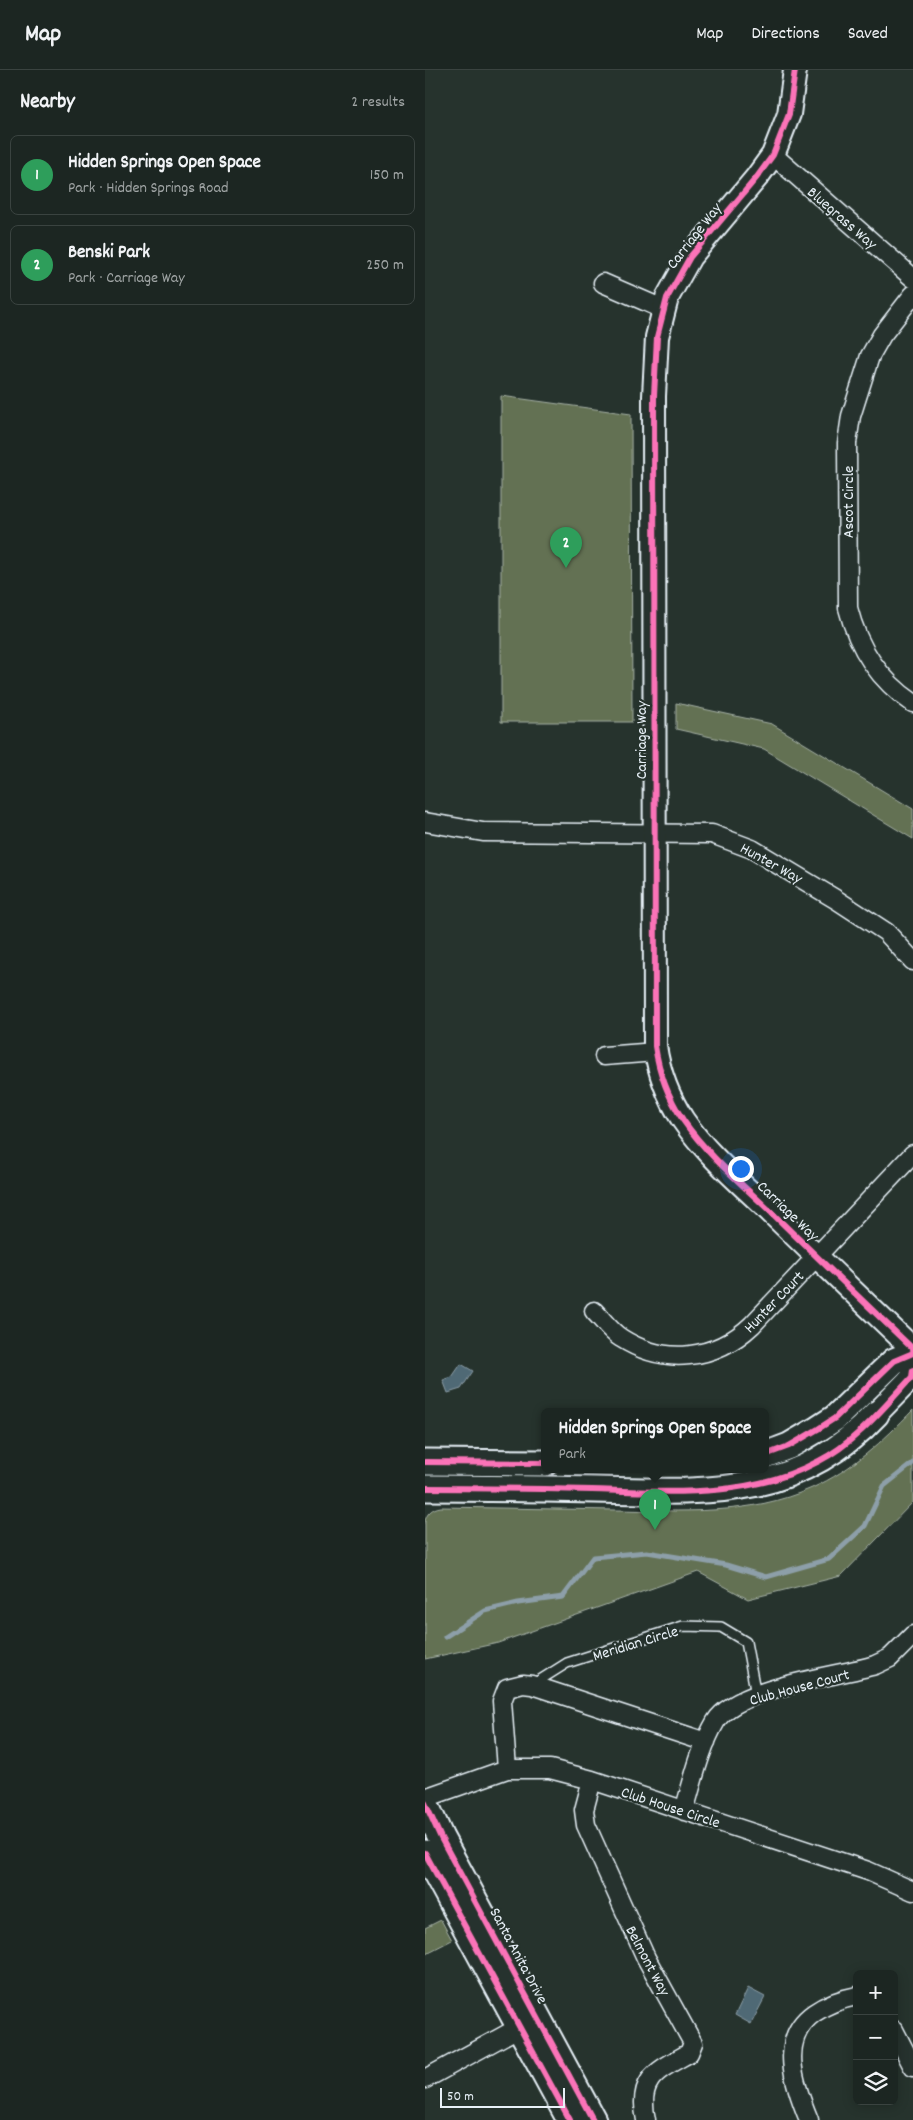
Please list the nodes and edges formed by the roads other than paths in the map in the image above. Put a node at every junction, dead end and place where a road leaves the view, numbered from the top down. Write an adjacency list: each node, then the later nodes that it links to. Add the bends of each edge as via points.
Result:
1 (795, 70): 2 (street, Carriage Way, via 789,114)
2 (773, 155): 3 (street, Bluegrass Way); 6 (street, Carriage Way, via 690,257)
3 (913, 278)
4 (603, 283): 6 (street)
5 (913, 295): 7 (street, Ascot Circle, via 870,356 851,416 847,466 848,608 853,626 880,674)
6 (663, 309): 9 (street, Carriage Way, via 657,337 654,396)
7 (913, 703)
8 (425, 822): 9 (street, Hunter Way, via 483,832)
9 (654, 832): 10 (street, Hunter Way, via 712,834 752,848 886,932); 11 (street, Carriage Way)
10 (913, 961)
11 (656, 1052): 12 (street); 14 (street, Carriage Way, via 669,1095 691,1130)
12 (604, 1056)
13 (913, 1154): 14 (street)
14 (816, 1256): 15 (street, Hunter Court, via 745,1331 703,1353 668,1355 646,1351 619,1337); 16 (street, Carriage Way)
15 (595, 1311)
16 (913, 1349)
17 (913, 1353): 20 (main road, via 894,1361 835,1418 818,1430)
18 (913, 1370): 19 (street, via 912,1377)
19 (876, 1414): 23 (main road, via 819,1462 770,1481 739,1488 658,1491)
20 (769, 1454)
21 (425, 1462): 22 (main road)
22 (541, 1463)
23 (425, 1488)
24 (913, 1635): 26 (street, Club House Court, via 890,1658 875,1665)
25 (532, 1685): 26 (lane, Meridian Circle, via 567,1663 683,1626 721,1627 746,1642); 27 (street, Meridian Circle); 28 (street, Meridian Circle, via 513,1686 503,1694)
26 (756, 1695): 27 (street, Club House Court, via 732,1705 717,1719)
27 (706, 1742): 32 (street, Club House Court)
28 (507, 1769): 29 (street, Club House Circle, via 550,1769); 30 (street, Club House Circle)
29 (592, 1780): 32 (street, Club House Circle); 42 (street, Belmont Way, via 584,1810 586,1825 646,1958 693,2043 689,2053 656,2072 647,2082 643,2107)
30 (425, 1798)
31 (425, 1803): 36 (main road, Santa Anita Drive)
32 (685, 1811): 34 (street, Club House Circle, via 868,1871)
33 (425, 1854): 36 (main road, Santa Anita Drive)
34 (913, 1891)
35 (853, 1997): 43 (street, via 820,2009 805,2019 794,2036 795,2082)
36 (529, 2022): 39 (street); 40 (main road, Santa Anita Drive); 41 (main road, Santa Anita Drive)
37 (898, 2038): 38 (street)
38 (913, 2067)
39 (425, 2079)
40 (570, 2120)
41 (593, 2120)
42 (646, 2120)
43 (809, 2120)

